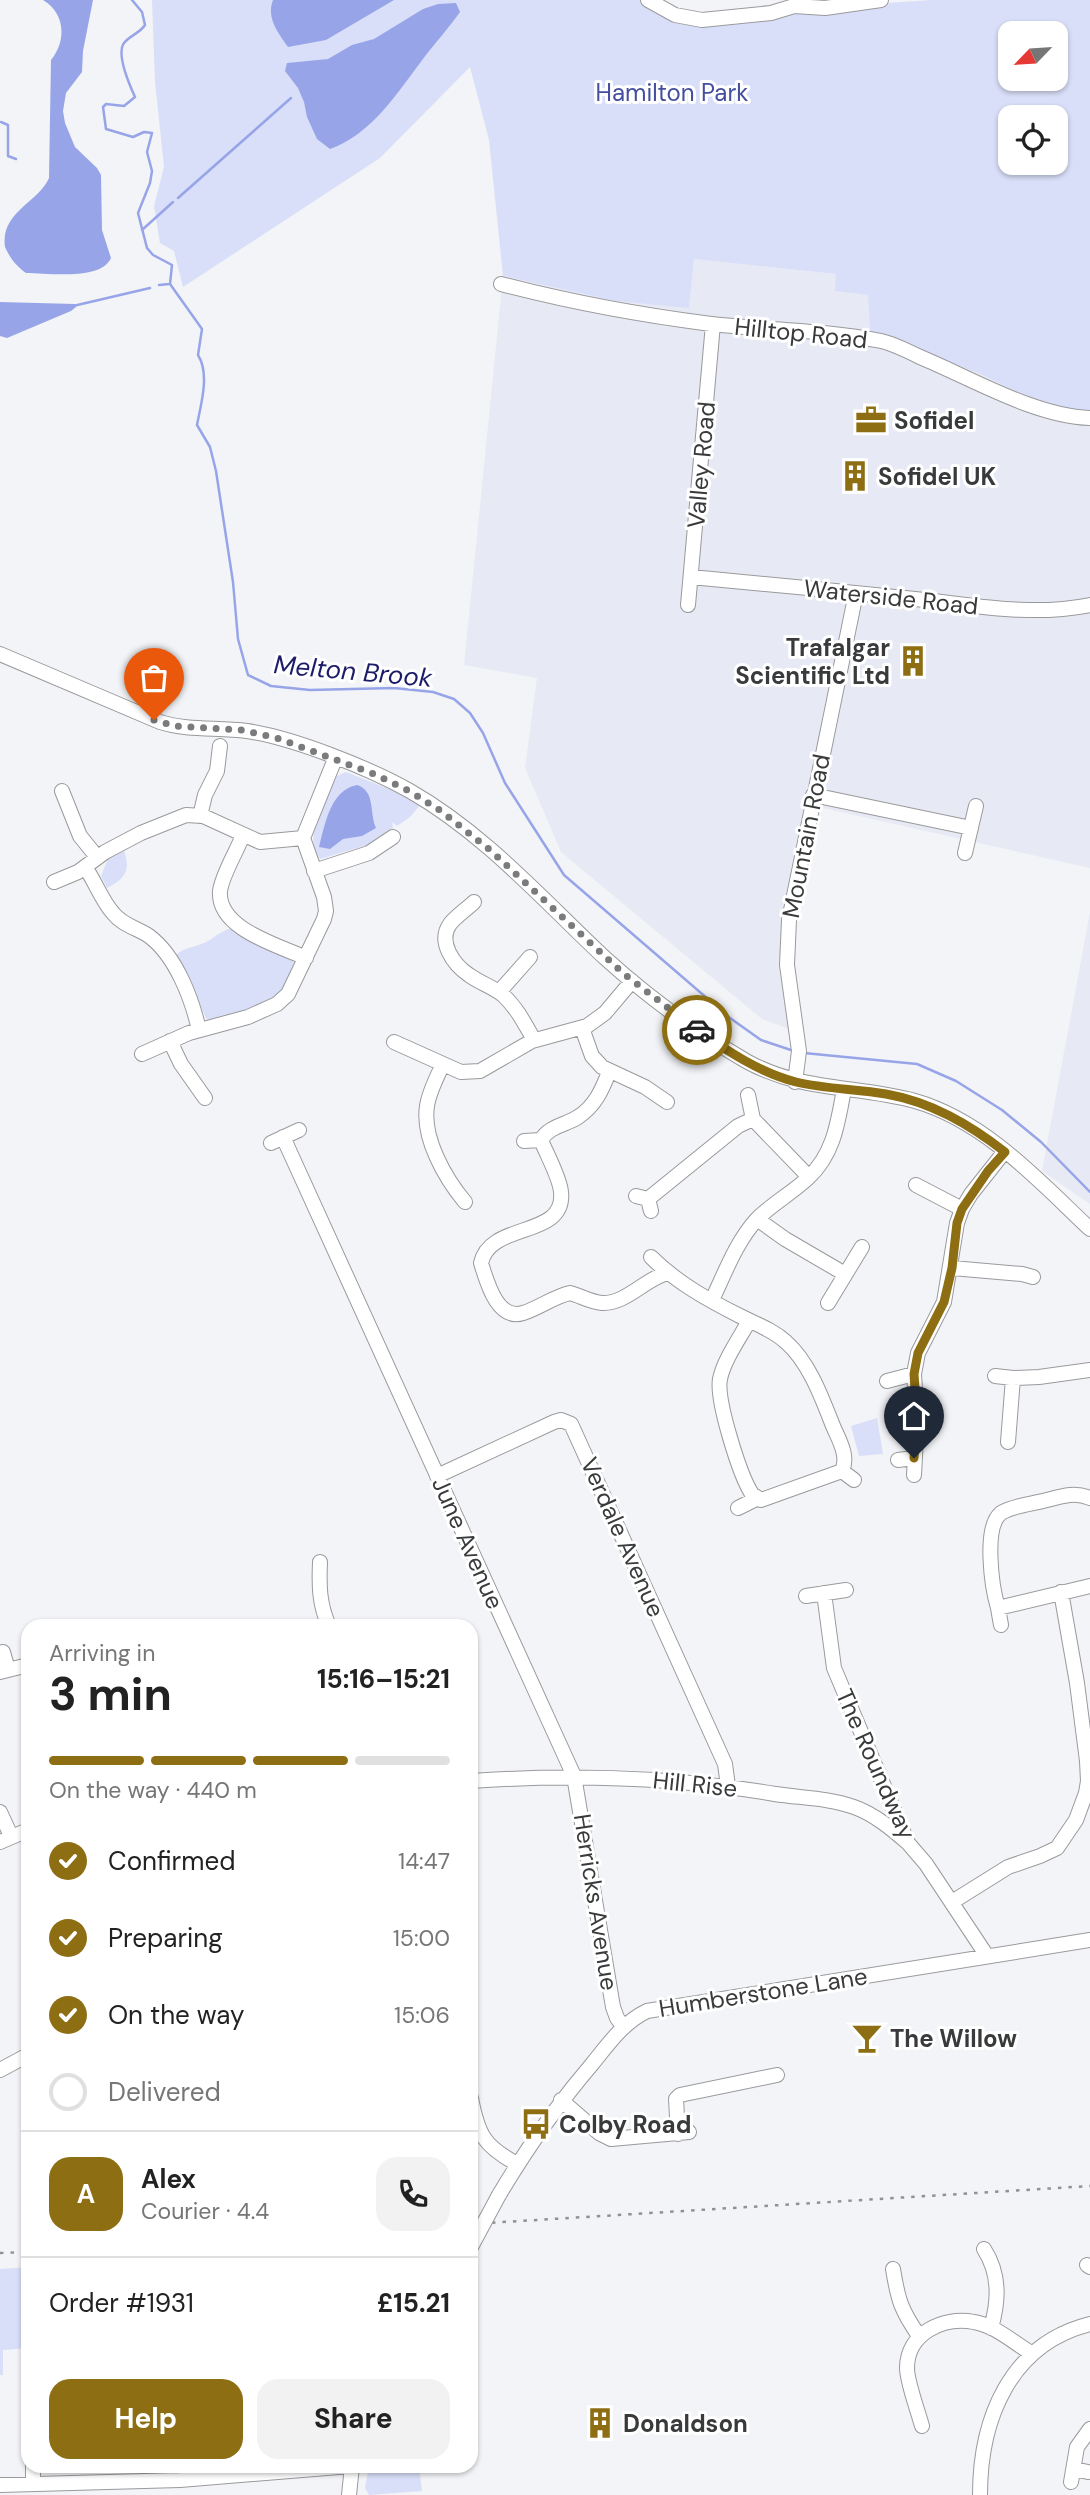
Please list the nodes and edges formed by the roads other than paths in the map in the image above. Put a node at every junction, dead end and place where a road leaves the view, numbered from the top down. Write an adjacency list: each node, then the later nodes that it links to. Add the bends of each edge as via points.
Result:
1 (648, 0): 2 (street, via 675,15 706,20 794,6 825,8)
2 (881, 0)
3 (501, 284): 4 (street, Hilltop Road, via 623,311)
4 (713, 324): 5 (street, Hilltop Road, via 884,342 1047,410); 6 (street, Valley Road)
5 (1090, 418)
6 (691, 577): 7 (street, Waterside Road); 8 (street, Valley Road)
7 (856, 593): 9 (street, Waterside Road, via 1040,612); 14 (street, Mountain Road)
8 (688, 605)
9 (1090, 605)
10 (0, 654): 12 (street, via 163,723 264,734)
11 (220, 746): 16 (street, via 216,775)
12 (335, 759): 19 (street); 29 (street, via 404,788 445,814 530,885)
13 (62, 791): 22 (street, via 80,836)
14 (813, 796): 17 (street); 39 (street, Mountain Road, via 786,952 797,1043)
15 (976, 806): 17 (street)
16 (200, 816): 18 (street); 22 (street, via 186,815 148,830)
17 (971, 828): 21 (street)
18 (243, 835): 19 (street, via 267,843); 28 (street, via 220,891 226,914 235,925)
19 (303, 838): 24 (street)
20 (388, 845): 24 (street)
21 (965, 853)
22 (97, 857): 23 (street)
23 (85, 867): 25 (street); 32 (street, via 114,915 147,935 168,956)
24 (314, 871): 28 (street, via 326,911)
25 (54, 882)
26 (474, 902): 30 (street, via 446,923 446,944 466,973)
27 (532, 954): 30 (street)
28 (306, 958): 32 (street, via 283,1000 248,1017)
29 (632, 981): 31 (street, via 604,1014); 39 (street, via 717,1044 756,1066)
30 (499, 992): 33 (street)
31 (582, 1028): 33 (street); 38 (street, via 592,1056)
32 (200, 1030): 34 (street)
33 (534, 1040): 37 (street, via 480,1071 461,1072)
34 (170, 1041): 36 (street); 41 (street)
35 (400, 1048): 37 (street)
36 (142, 1054)
37 (443, 1064): 51 (street, via 428,1101 430,1139 448,1163)
38 (609, 1072): 43 (street); 46 (street, via 590,1108 551,1129)
39 (796, 1074): 40 (street)
40 (844, 1089): 48 (street, via 919,1102 977,1130); 49 (street, via 833,1140)
41 (197, 1093)
42 (748, 1095): 44 (street)
43 (667, 1102)
44 (752, 1119): 49 (street); 52 (street)
45 (299, 1130): 75 (street, June Avenue, via 277,1140 367,1309)
46 (541, 1140): 47 (street); 60 (street, via 561,1200 548,1222 518,1231 486,1250 481,1263 498,1304 512,1314 522,1314 570,1293 613,1302)
47 (524, 1141)
48 (1005, 1152): 53 (street); 55 (street)
49 (809, 1177): 54 (street)
50 (916, 1185): 53 (street)
51 (466, 1202)
52 (645, 1202)
53 (962, 1209): 58 (street)
54 (757, 1219): 61 (street); 62 (street)
55 (1090, 1229)
56 (862, 1247): 61 (street)
57 (651, 1257): 60 (street)
58 (952, 1268): 59 (street); 66 (street, via 944,1302 918,1353)
59 (1027, 1270)
60 (667, 1273): 62 (street)
61 (845, 1274): 63 (street)
62 (712, 1300): 64 (street)
63 (828, 1303)
64 (749, 1321): 73 (street, via 788,1343 803,1364 844,1454); 78 (street, via 720,1376 718,1389 747,1488)
65 (1090, 1370): 68 (street)
66 (914, 1374): 69 (street); 71 (street)
67 (995, 1376): 68 (street)
68 (1013, 1378): 70 (street)
69 (887, 1381)
70 (1007, 1441)
71 (914, 1458): 72 (street); 74 (street)
72 (898, 1460)
73 (842, 1471): 76 (street); 78 (street)
74 (914, 1475)
75 (437, 1476): 95 (street, June Avenue); 97 (street, Verdale Avenue, via 554,1422 571,1424 725,1764)
76 (854, 1480)
77 (1088, 1495): 88 (street, via 1071,1494 1011,1509 996,1518 991,1566)
78 (756, 1499): 79 (street)
79 (738, 1508)
80 (320, 1562): 81 (street)
81 (319, 1584): 82 (street); 89 (street)
82 (335, 1584)
83 (1090, 1586): 85 (street)
84 (846, 1590): 86 (street)
85 (1060, 1592): 88 (street); 94 (street)
86 (824, 1593): 87 (street); 99 (street, The Roundway, via 834,1668)
87 (806, 1596)
88 (998, 1608): 90 (street)
89 (326, 1619)
90 (1001, 1625)
91 (3, 1653): 93 (street)
92 (21, 1667): 93 (street)
93 (4, 1671)
94 (1083, 1682): 98 (street)
95 (573, 1776): 96 (street, Hill Rise); 97 (street, Hill Rise); 107 (street, Herricks Avenue, via 613,2007)
96 (478, 1781)
97 (728, 1786): 101 (street, Hill Rise, via 829,1800)
98 (1088, 1793): 104 (street, via 1057,1848 1008,1867)
99 (887, 1796): 101 (street); 103 (street, The Roundway)
100 (0, 1812): 102 (street)
101 (871, 1815): 103 (street, Hill Rise)
102 (5, 1839)
103 (908, 1843): 104 (street, The Roundway)
104 (952, 1902): 106 (street, The Roundway)
105 (1090, 1940): 106 (street, Humberstone Lane)
106 (987, 1956): 107 (street, Humberstone Lane, via 659,2008)
107 (623, 2026): 111 (street, Humberstone Lane)
108 (21, 2059): 109 (street)
109 (0, 2070)
110 (777, 2075): 111 (street, via 681,2095 676,2099 684,2133 611,2139)
111 (561, 2100): 113 (street, Humberstone Lane)
112 (478, 2130): 113 (street, via 497,2153)
113 (517, 2164): 114 (street, Humberstone Lane, bridge)
114 (478, 2234)
115 (984, 2249): 118 (street, via 997,2288)
116 (910, 2275): 119 (street, via 894,2273 903,2313)
117 (1090, 2324): 120 (street, via 1068,2330)
118 (991, 2328): 119 (street, via 958,2321); 120 (street)
119 (919, 2336): 121 (street, via 907,2365)
120 (1031, 2353): 133 (street, via 994,2414 981,2460)
121 (916, 2418)
122 (1090, 2429): 127 (street, via 1077,2446)
123 (33, 2473): 130 (street)
124 (134, 2473): 128 (street)
125 (275, 2473): 128 (street)
126 (351, 2473): 132 (street)
127 (1078, 2474)
128 (134, 2481): 131 (street)
129 (0, 2484): 130 (street)
130 (33, 2484): 131 (street)
131 (85, 2489)
132 (349, 2495)
133 (980, 2495)

